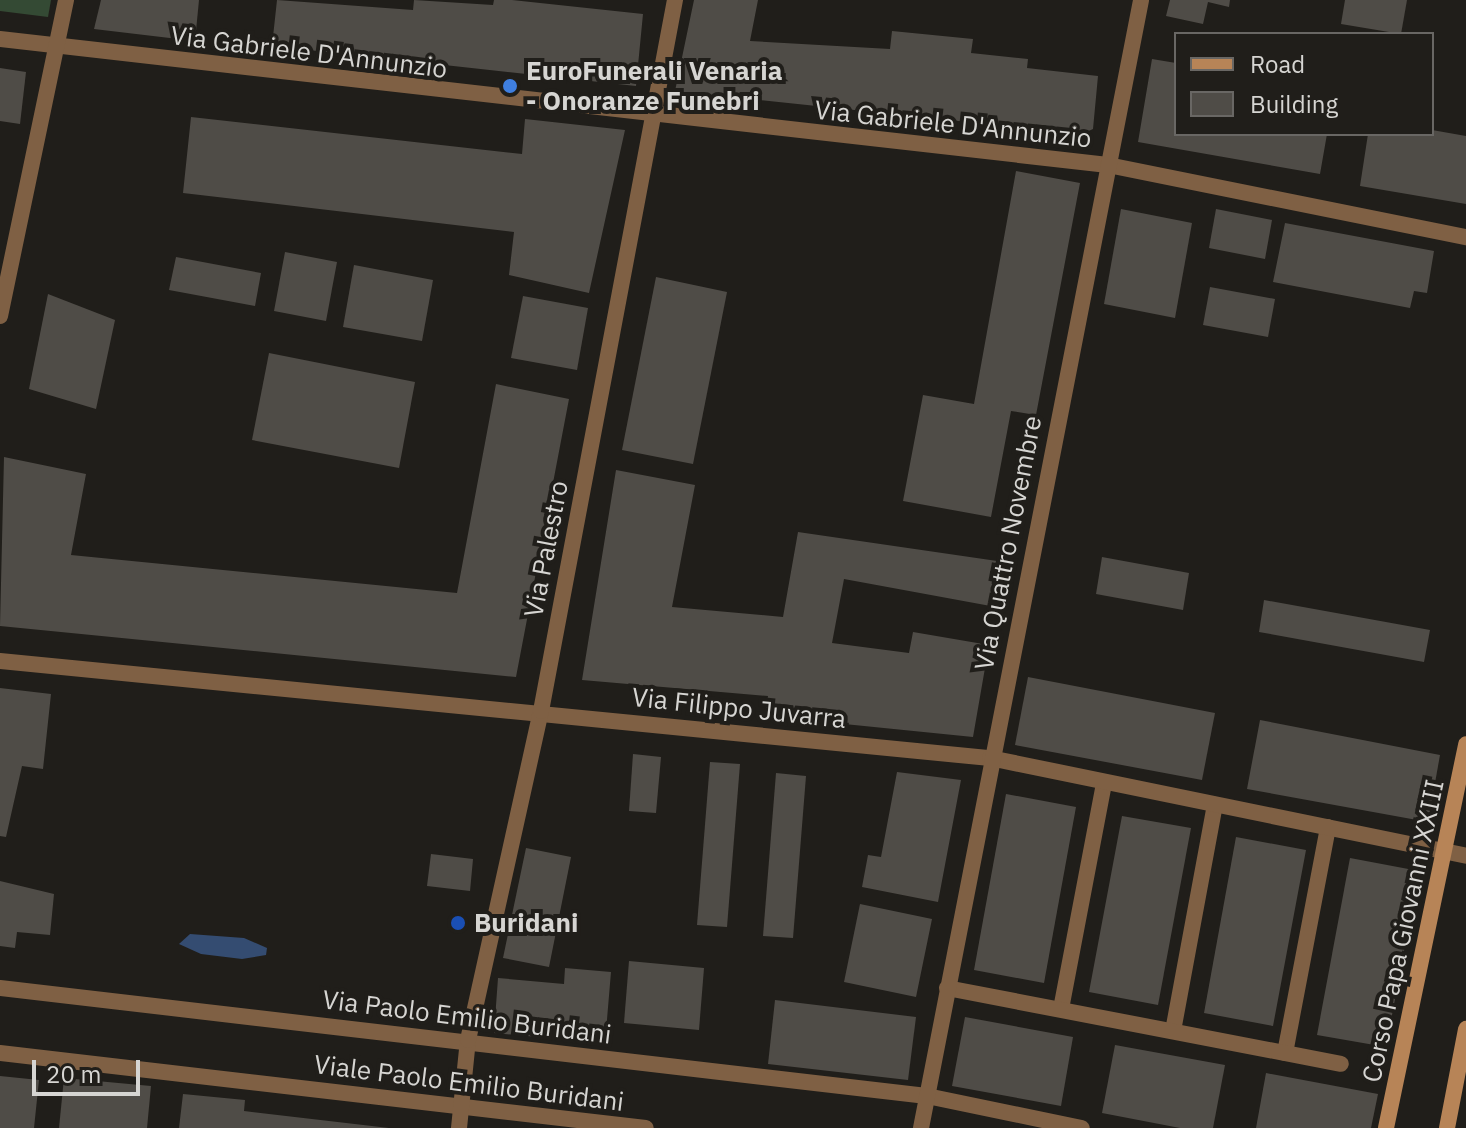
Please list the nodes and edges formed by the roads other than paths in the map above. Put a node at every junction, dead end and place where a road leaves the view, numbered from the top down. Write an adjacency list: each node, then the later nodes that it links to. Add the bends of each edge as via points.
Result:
1 (66, 0): 5 (street)
2 (675, 0): 6 (street, Via Palestro)
3 (1141, 0): 7 (street, Via Quattro Novembre)
4 (0, 39): 5 (street, Via Gabriele D'Annunzio)
5 (56, 47): 6 (street, Via Gabriele D'Annunzio); 9 (street)
6 (651, 115): 7 (street, Via Gabriele D'Annunzio); 11 (street, Via Palestro)
7 (1108, 165): 8 (street, Via Gabriele D'Annunzio); 13 (street, Via Quattro Novembre)
8 (1466, 237)
9 (0, 316)
10 (0, 661): 11 (street, Via Filippo Juvarra)
11 (541, 711): 13 (street, Via Filippo Juvarra); 24 (street, Via Palestro)
12 (1466, 744): 17 (street, Corso Papa Giovanni XXIII)
13 (990, 758): 14 (street, Via Filippo Juvarra); 20 (street, Via Quattro Novembre)
14 (1104, 783): 15 (street, Via Filippo Juvarra); 21 (street)
15 (1215, 805): 16 (street, Via Filippo Juvarra); 23 (street)
16 (1328, 827): 17 (street, Via Filippo Juvarra); 27 (street)
17 (1444, 851): 18 (street, Via Filippo Juvarra); 35 (street, Corso Papa Giovanni XXIII)
18 (1466, 856)
19 (0, 988): 24 (street, Via Paolo Emilio Buridani)
20 (947, 988): 21 (street); 29 (street, Via Quattro Novembre)
21 (1061, 1009): 23 (street)
22 (1466, 1029): 25 (street)
23 (1173, 1031): 27 (street)
24 (468, 1040): 29 (street, Via Paolo Emilio Buridani); 30 (street, Via Palestro)
25 (1464, 1049): 36 (street)
26 (0, 1053): 30 (street, Viale Paolo Emilio Buridani)
27 (1285, 1053): 28 (street)
28 (1341, 1064)
29 (927, 1096): 33 (street, Via Quattro Novembre); 34 (street)
30 (461, 1106): 31 (street, Via Palestro); 32 (street, Viale Paolo Emilio Buridani)
31 (459, 1128)
32 (646, 1128)
33 (921, 1128)
34 (1082, 1128)
35 (1386, 1128)
36 (1447, 1128)

